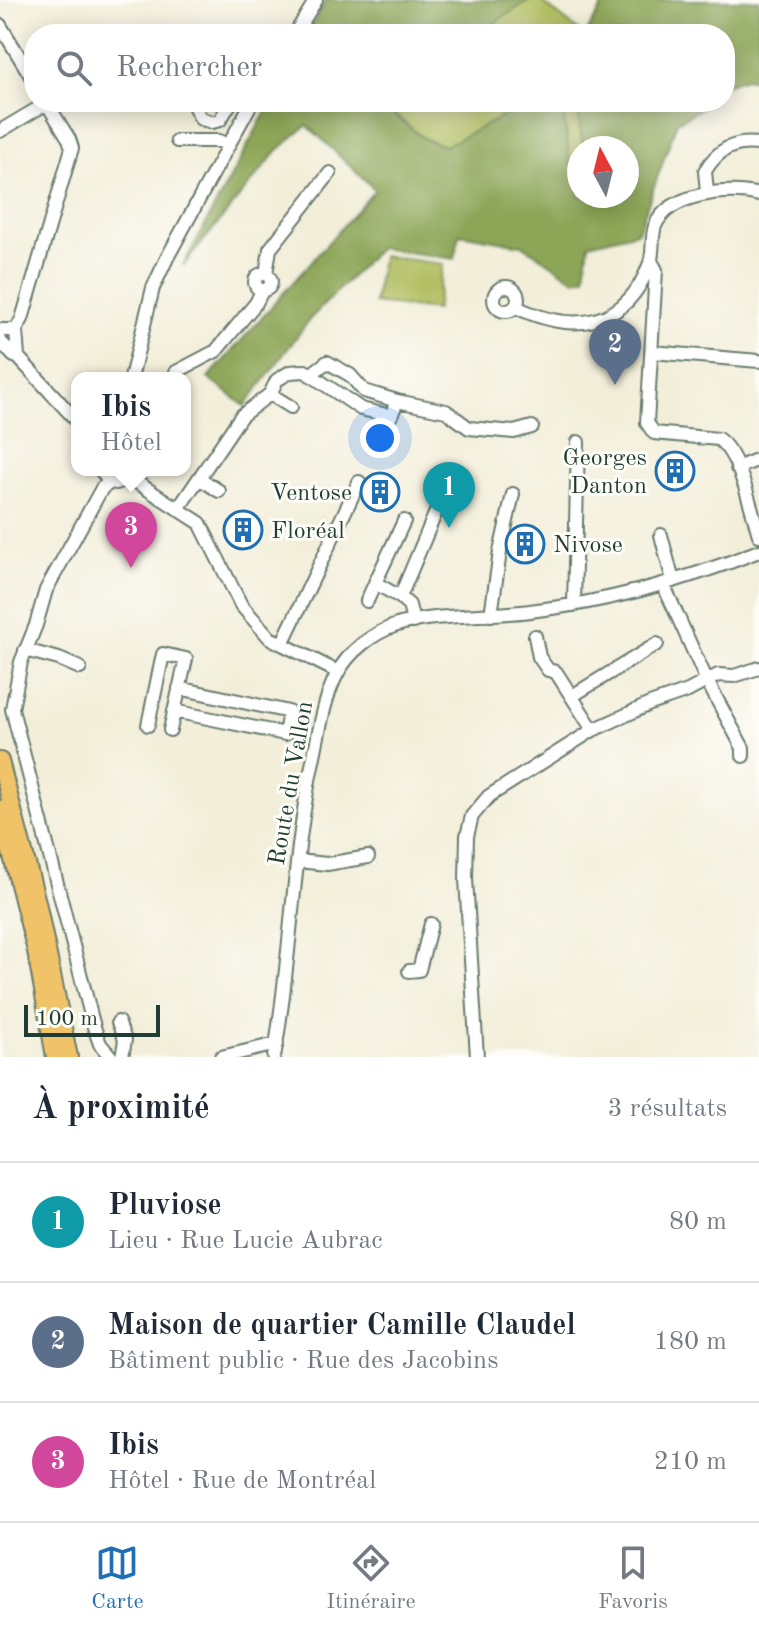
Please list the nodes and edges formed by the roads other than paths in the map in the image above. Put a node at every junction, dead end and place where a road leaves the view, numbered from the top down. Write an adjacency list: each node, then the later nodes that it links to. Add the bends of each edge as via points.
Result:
1 (316, 0): 2 (street)
2 (301, 24)
3 (0, 25): 4 (street)
4 (24, 65)
5 (31, 112): 10 (street)
6 (53, 112): 20 (street, via 72,148)
7 (197, 112): 8 (street, via 212,122)
8 (225, 112)
9 (247, 112): 13 (street)
10 (0, 131)
11 (177, 141): 13 (street)
12 (759, 144): 15 (street, via 734,145 712,158 705,171)
13 (229, 145): 25 (street, via 153,288)
14 (330, 173): 26 (street, via 270,249 266,274 272,285 216,351)
15 (707, 192): 16 (street); 17 (street, via 664,214 655,226)
16 (759, 195)
17 (651, 261): 18 (street, via 632,297 602,317 573,324 552,322); 22 (street, via 656,270)
18 (516, 307)
19 (0, 330): 20 (street)
20 (16, 330): 23 (street)
21 (0, 341): 23 (street)
22 (652, 352): 24 (street); 35 (street, via 647,423 654,433 718,439)
23 (18, 357): 31 (street)
24 (759, 361)
25 (132, 372)
26 (176, 372)
27 (310, 375): 28 (street, via 290,372 277,380); 29 (street, via 327,362 364,391); 29 (street, via 361,409 391,416)
28 (270, 394): 30 (street); 39 (street, via 241,416)
29 (397, 401): 32 (street, via 446,411 469,428 514,432)
30 (291, 407)
31 (71, 414)
32 (532, 427)
33 (578, 442): 54 (street)
34 (759, 459): 35 (street)
35 (737, 468): 48 (street)
36 (106, 476): 41 (street)
37 (130, 476): 41 (street, via 121,483)
38 (135, 476): 45 (street)
39 (199, 478): 43 (street); 45 (street)
40 (449, 481): 52 (street)
41 (111, 482): 60 (street, via 102,488 46,590)
42 (359, 482): 58 (street)
43 (219, 491)
44 (513, 494): 55 (street)
45 (178, 509): 58 (street, via 207,533 252,620)
46 (404, 521): 50 (street)
47 (661, 535): 51 (street)
48 (759, 535)
49 (759, 551): 51 (street, Route du Vallon)
50 (375, 583): 52 (street); 53 (street)
51 (668, 583): 54 (street, Route du Vallon); 64 (street)
52 (400, 597): 56 (street, via 409,605)
53 (367, 601)
54 (574, 605): 55 (street, Route du Vallon)
55 (491, 615): 56 (street, Route du Vallon)
56 (413, 622): 63 (street, Route du Vallon, via 374,636)
57 (535, 636): 66 (street, via 539,657)
58 (282, 644): 63 (street)
59 (657, 644): 66 (street)
60 (25, 650): 61 (street); 84 (street, via 12,709 94,1027)
61 (80, 668)
62 (759, 668): 64 (street)
63 (338, 672): 75 (street, Route du Vallon, via 323,711)
64 (707, 681): 70 (street); 71 (street)
65 (179, 688): 67 (street); 67 (street, via 289,712 285,734); 68 (street, via 186,659 163,654)
66 (572, 696): 70 (street)
67 (174, 711): 69 (street)
68 (148, 725)
69 (170, 730)
70 (593, 730): 87 (street, via 489,796 472,816 466,879)
71 (743, 756)
72 (0, 761): 83 (main road, via 37,902)
73 (0, 809): 77 (main road)
74 (368, 857): 75 (street, via 327,864)
75 (298, 861): 80 (street, Route du Vallon)
76 (431, 924): 78 (street, via 419,970)
77 (36, 951): 81 (main road, via 31,966); 82 (main road)
78 (409, 971)
79 (118, 1022): 85 (street, via 125,1040)
80 (275, 1050): 86 (street)
81 (44, 1057)
82 (55, 1057)
83 (69, 1057)
84 (111, 1057): 85 (street)
85 (122, 1057)
86 (221, 1057)
87 (477, 1057)

